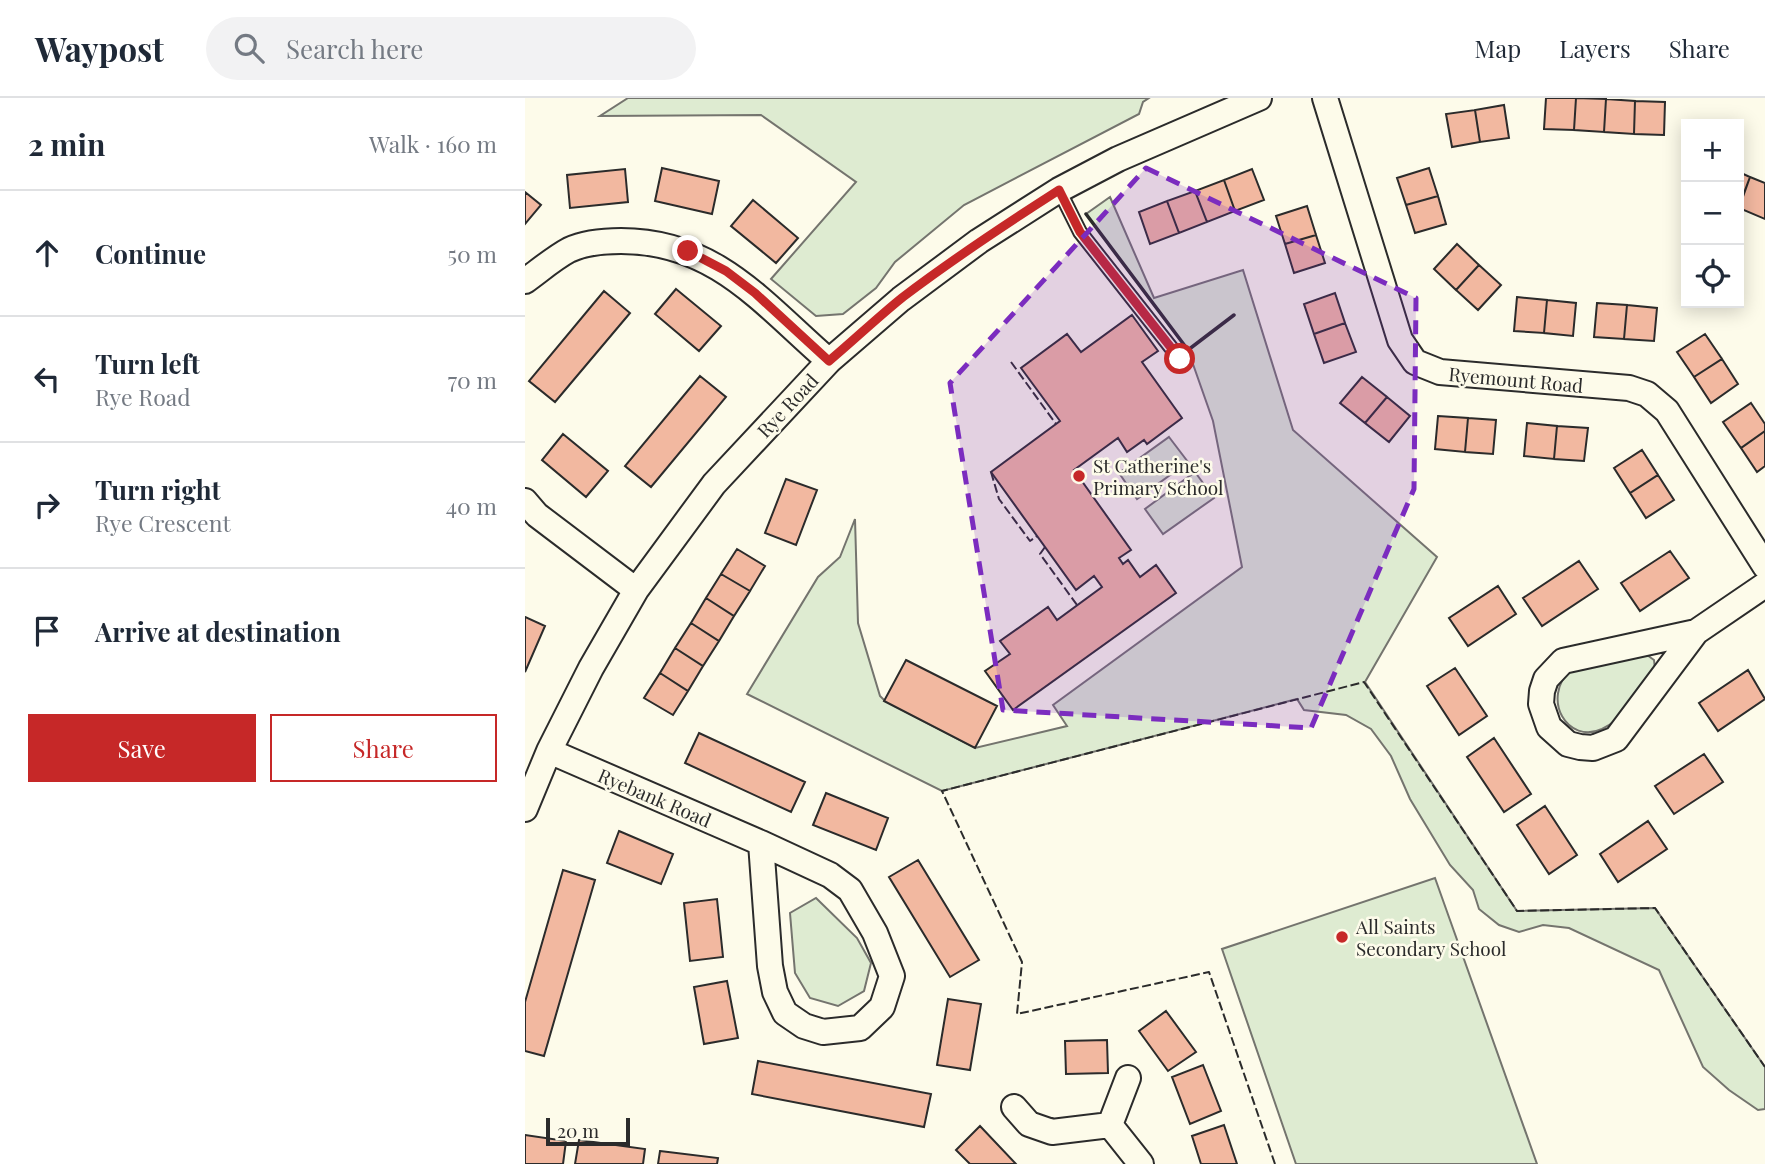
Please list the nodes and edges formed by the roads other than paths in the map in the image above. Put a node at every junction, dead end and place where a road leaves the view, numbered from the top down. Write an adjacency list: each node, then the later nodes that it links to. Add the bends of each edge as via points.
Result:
1 (1259, 98): 3 (street, Rye Road, via 1118,159)
2 (1325, 98): 8 (street, Ryemount Road, via 1400,340 1415,362 1440,372 1629,388 1647,394 1667,411)
3 (1059, 190): 5 (lane, via 1080,232); 6 (street, Rye Road, via 937,272)
4 (525, 281): 6 (street, via 570,250 603,241 646,241 688,251 755,293)
5 (1180, 359)
6 (829, 361): 10 (street, Rye Road, via 713,484)
7 (525, 501): 10 (street)
8 (1765, 566)
9 (1765, 585): 11 (street)
10 (636, 590): 12 (street, Rye Road)
11 (1696, 632): 11 (street, via 1563,661 1546,679 1542,691 1543,716 1549,727 1568,744 1580,747 1593,748 1616,739)
12 (549, 751): 13 (street, Rye Road); 14 (street, Ryebank Road)
13 (525, 809)
14 (761, 843): 14 (street, Ryebank Road, via 830,875 850,890 875,933 892,976 882,1007 860,1028 823,1032 785,1013 770,966)
15 (1128, 1078): 17 (street)
16 (1014, 1107): 17 (street, via 1029,1124 1052,1132)
17 (1110, 1125): 18 (street)
18 (1140, 1164)

